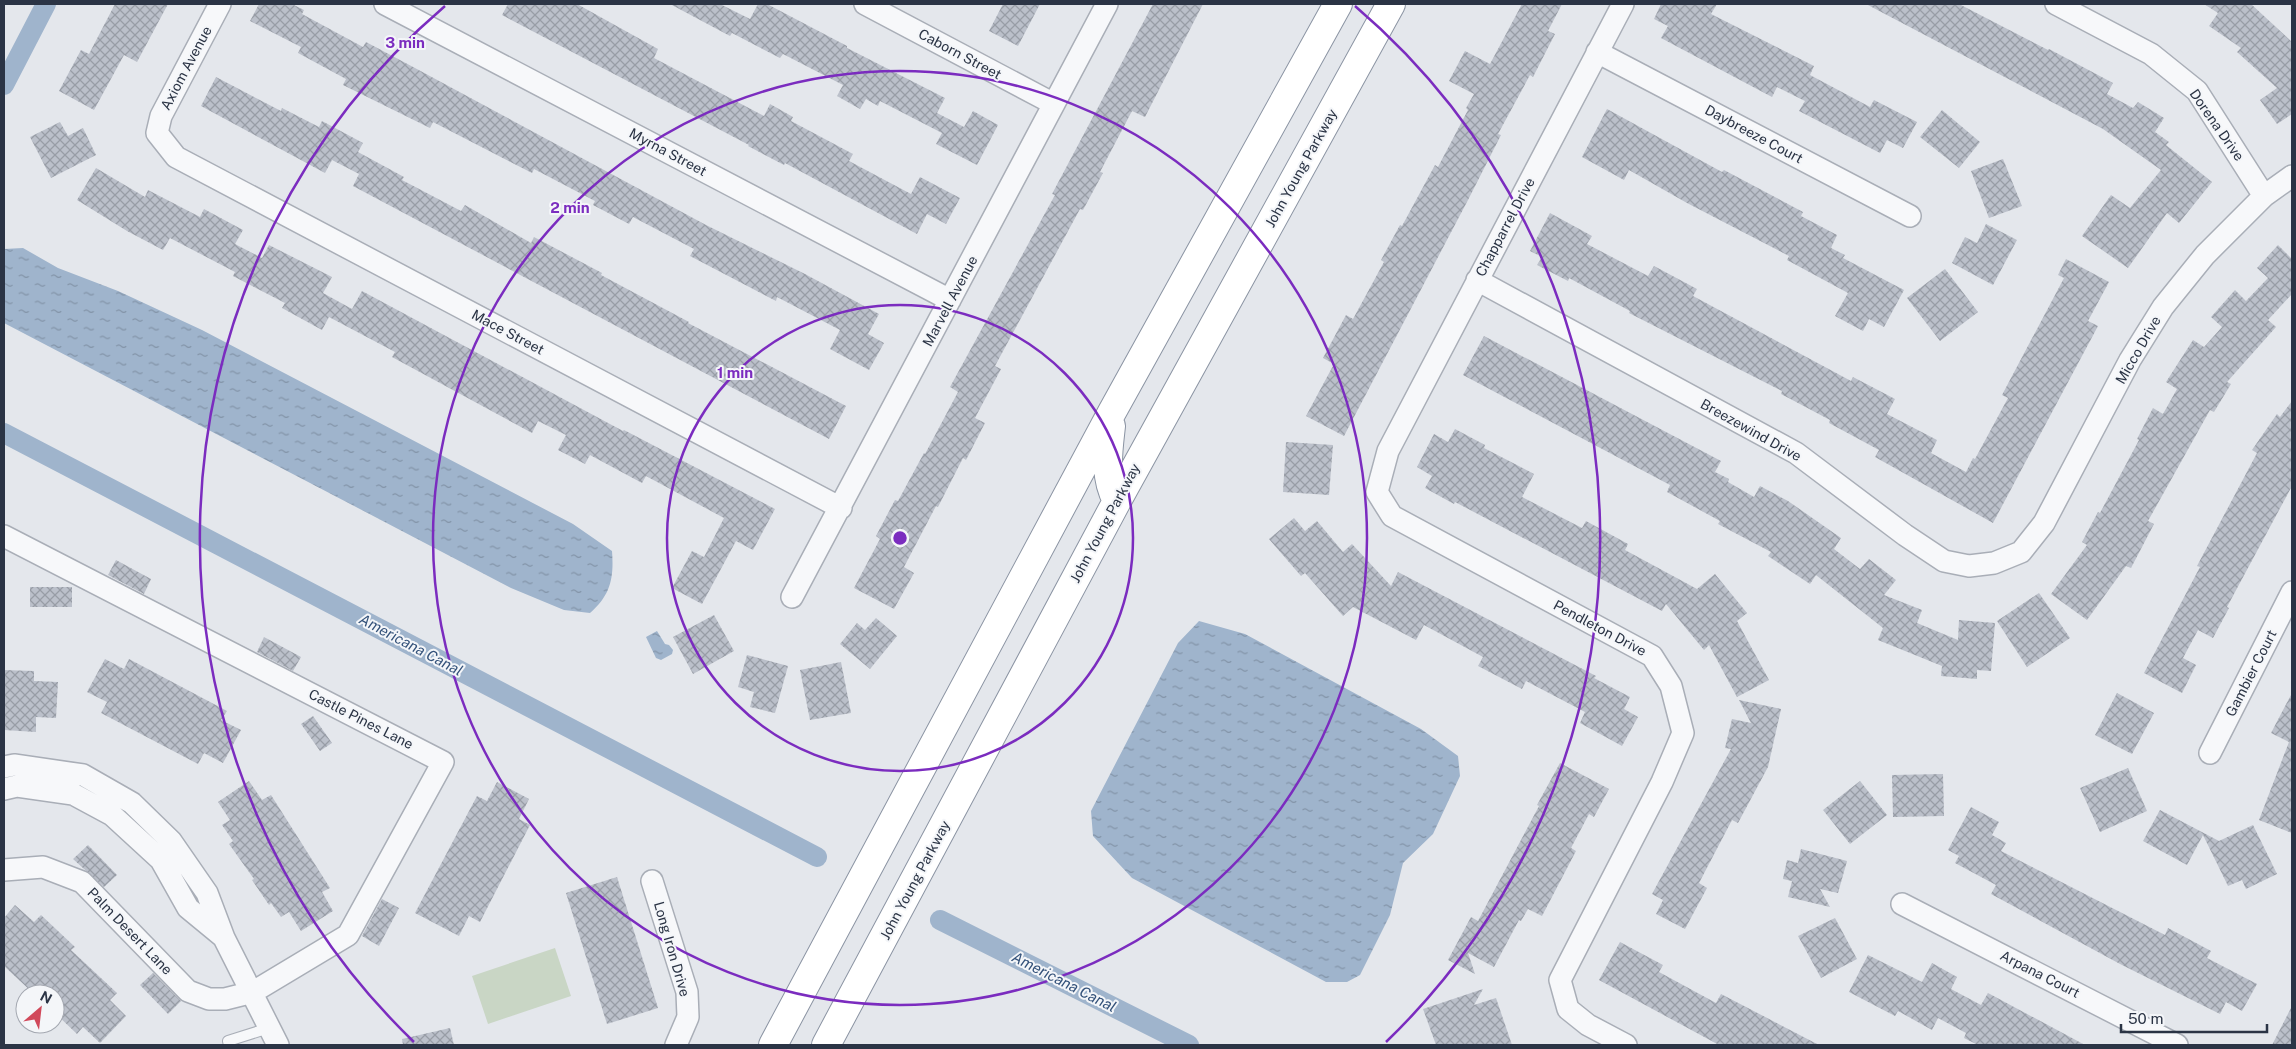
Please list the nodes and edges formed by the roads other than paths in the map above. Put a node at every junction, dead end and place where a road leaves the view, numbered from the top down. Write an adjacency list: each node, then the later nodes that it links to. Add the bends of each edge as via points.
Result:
1 (220, 4): 11 (street, Axiom Avenue, via 161,116 158,133)
2 (385, 4): 16 (street, Myrna Street)
3 (865, 4): 10 (street, Caborn Street)
4 (1106, 4): 10 (street, Marvell Avenue)
5 (1338, 4): 17 (highway)
6 (1391, 4): 19 (highway, John Young Parkway)
7 (1623, 4): 9 (street, Chapparrel Drive)
8 (2056, 4): 13 (street, Dorena Drive, via 2151,54 2197,91)
9 (1597, 52): 14 (street, Daybreeze Court); 15 (street, Chapparrel Drive)
10 (1054, 104): 16 (street, Marvell Avenue)
11 (176, 157): 20 (street, Mace Street)
12 (2292, 176): 13 (street, Micco Drive)
13 (2264, 196): 22 (street, Micco Drive, via 2205,255 2164,306 2130,360 2044,523)
14 (1910, 216)
15 (1477, 280): 18 (street, Chapparrel Drive); 22 (street, Breezewind Drive, via 1796,453 1944,561 1968,566 1994,563)
16 (950, 300): 20 (street, Marvell Avenue)
17 (1112, 412): 19 (highway, via 1106,469); 36 (highway)
18 (1388, 450): 38 (street, Pendleton Drive, via 1377,492 1392,516 1652,656 1672,686 1684,733 1560,980 1568,1009 1588,1025)
19 (1117, 501): 37 (highway, John Young Parkway)
20 (841, 508): 24 (street, Marvell Avenue)
21 (4, 536): 32 (street, Castle Pines Lane, via 443,762 348,935)
22 (2021, 552)
23 (2292, 592): 25 (street, Gambier Court)
24 (792, 597)
25 (2210, 753)
26 (4, 767): 31 (street, via 14,765 84,775 132,804 171,841 202,885)
27 (4, 789): 31 (street, via 17,786 73,794 112,815 161,860 188,908)
28 (4, 870): 32 (street, Palm Desert Lane, via 43,867 82,882 188,991 209,999 225,999)
29 (652, 881): 35 (street, Long Iron Drive, via 687,992 688,1017)
30 (1902, 904): 39 (street, Arpana Court)
31 (224, 938): 32 (street)
32 (253, 992): 33 (street)
33 (274, 1036): 34 (lane, via 228,1041)
34 (228, 1045)
35 (676, 1045)
36 (773, 1045)
37 (826, 1045)
38 (1626, 1045)
39 (2177, 1045)

